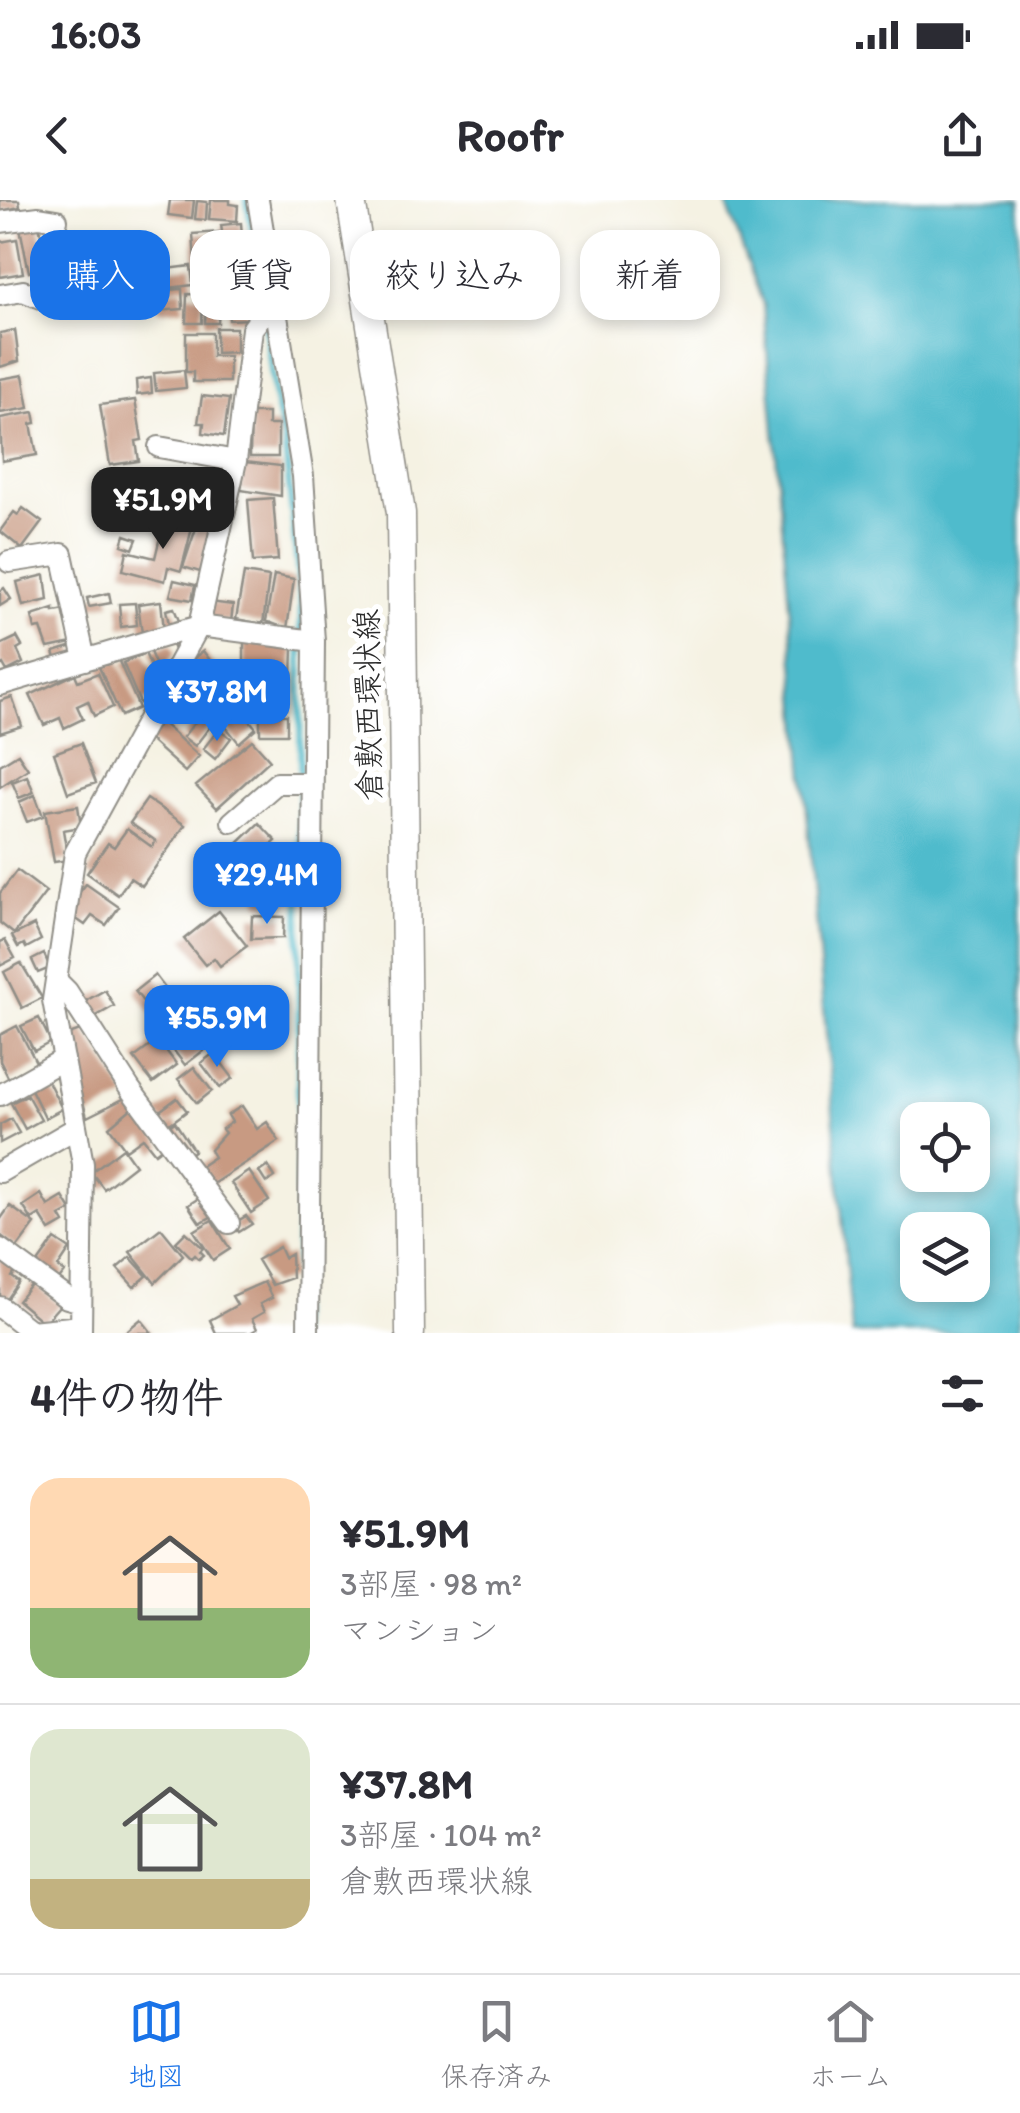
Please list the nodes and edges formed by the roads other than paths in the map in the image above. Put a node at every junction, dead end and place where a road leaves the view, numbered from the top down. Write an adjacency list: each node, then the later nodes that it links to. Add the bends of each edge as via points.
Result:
1 (258, 200): 5 (street)
2 (351, 200): 30 (main road, 倉敷西環状線, via 401,513)
3 (57, 220): 4 (street)
4 (0, 222)
5 (260, 230)
6 (30, 294): 7 (street)
7 (0, 295)
8 (258, 320): 11 (street)
9 (272, 320): 14 (street, via 303,476)
10 (159, 447): 11 (street)
11 (236, 461): 13 (street)
12 (9, 562): 15 (street, via 62,554)
13 (199, 626): 14 (street); 15 (street); 19 (street, via 75,853)
14 (305, 640): 17 (street)
15 (85, 660): 16 (street)
16 (0, 686)
17 (304, 783): 18 (street, via 277,783); 29 (street)
18 (232, 822)
19 (56, 980): 20 (street); 24 (street)
20 (64, 1059): 21 (street); 22 (street)
21 (0, 1095)
22 (76, 1128): 23 (street); 26 (street, via 84,1220)
23 (0, 1172)
24 (230, 1224)
25 (0, 1249): 26 (street)
26 (81, 1302): 28 (street)
27 (0, 1307): 28 (street, via 31,1331)
28 (81, 1330)
29 (308, 1333)
30 (410, 1333)

